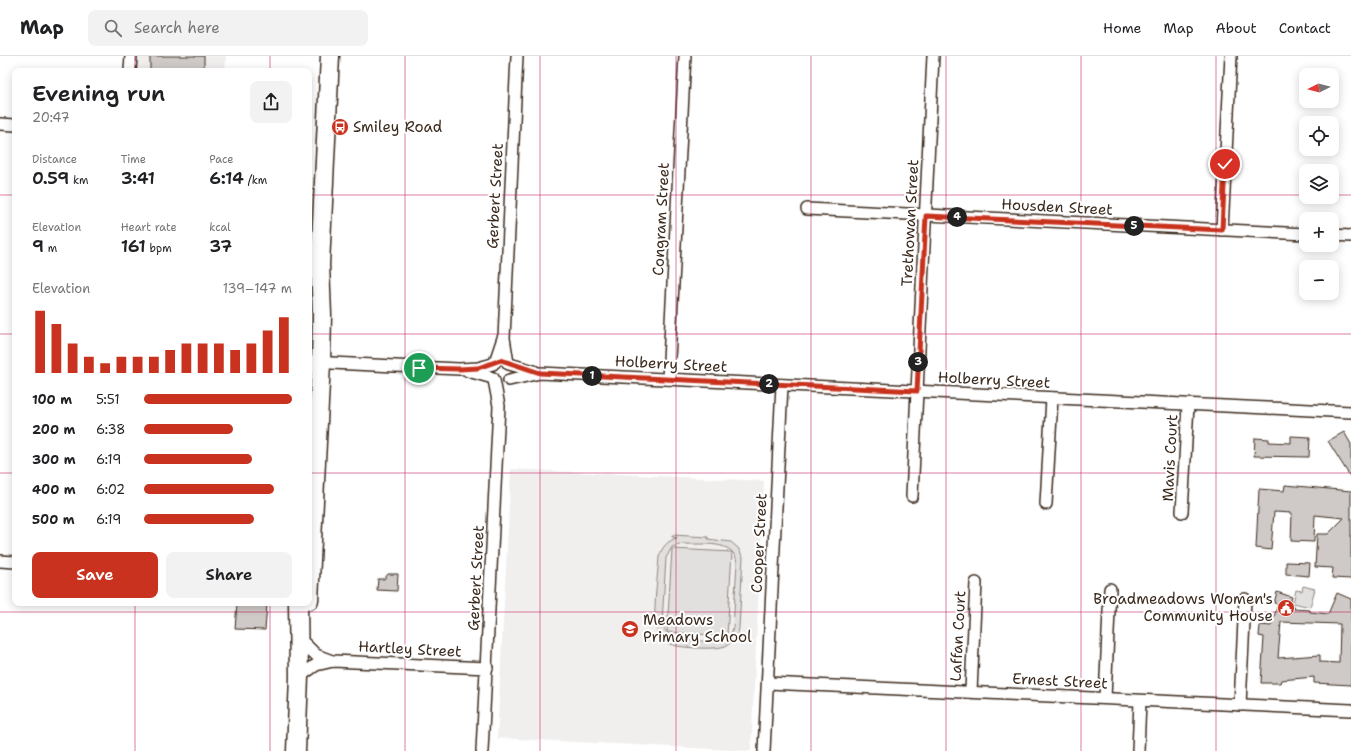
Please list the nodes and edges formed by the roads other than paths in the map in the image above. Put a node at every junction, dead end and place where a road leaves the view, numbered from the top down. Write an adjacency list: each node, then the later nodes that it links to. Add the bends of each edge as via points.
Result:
1 (131, 56): 7 (street)
2 (330, 56): 17 (main road, via 320,266 322,315)
3 (517, 56): 16 (street, Gerbert Street)
4 (933, 56): 11 (street, Trethowan Street)
5 (1230, 56): 12 (street)
6 (684, 57): 24 (street, Congram Street)
7 (130, 68)
8 (0, 124): 9 (street)
9 (12, 125)
10 (807, 210): 11 (street, Housden Street)
11 (926, 216): 12 (street, Housden Street); 27 (street, Trethowan Street)
12 (1222, 230): 13 (street, Housden Street)
13 (1299, 234)
14 (1339, 235): 15 (street)
15 (1351, 236)
16 (504, 338): 18 (street, Gerbert Street); 19 (street, Gerbert Street)
17 (316, 363): 20 (street); 22 (main road); 34 (main road)
18 (494, 363): 19 (street, via 501,360); 20 (street, via 478,368); 23 (street, via 490,370)
19 (508, 363): 21 (street, Holberry Street); 25 (street, via 512,374)
20 (459, 369): 23 (street)
21 (540, 373): 24 (street, Holberry Street); 25 (street, Holberry Street)
22 (312, 377)
23 (493, 379): 25 (street); 30 (street, Gerbert Street)
24 (668, 379): 26 (street, Holberry Street)
25 (507, 381): 30 (street, Gerbert Street)
26 (782, 385): 27 (street, Holberry Street); 47 (street, Cooper Street)
27 (917, 391): 28 (street, Holberry Street); 32 (street, Trethowan Street)
28 (1052, 398): 29 (street, Holberry Street); 33 (street)
29 (1188, 405): 31 (street, Holberry Street); 35 (street, Mavis Court)
30 (499, 406): 45 (street, Gerbert Street)
31 (1351, 412)
32 (912, 496)
33 (1046, 504)
34 (312, 506)
35 (1182, 512)
36 (0, 561): 37 (street)
37 (12, 562)
38 (976, 583): 48 (street, Laffan Court)
39 (1110, 589): 49 (street)
40 (1245, 599): 51 (street)
41 (298, 606): 46 (main road)
42 (309, 606): 43 (main road)
43 (305, 644): 44 (street, Hartley Street, via 316,655); 46 (main road)
44 (333, 661): 45 (street, Hartley Street); 46 (street, Hartley Street, via 316,665)
45 (487, 668): 54 (street, Gerbert Street)
46 (300, 677): 53 (main road)
47 (768, 683): 48 (street, Ernest Street); 55 (street, Cooper Street)
48 (971, 692): 49 (street, Ernest Street)
49 (1105, 698): 50 (street, Ernest Street)
50 (1140, 701): 51 (street, Ernest Street); 56 (street)
51 (1240, 705): 52 (street, Ernest Street)
52 (1351, 710)
53 (296, 751)
54 (482, 751)
55 (764, 751)
56 (1138, 751)

